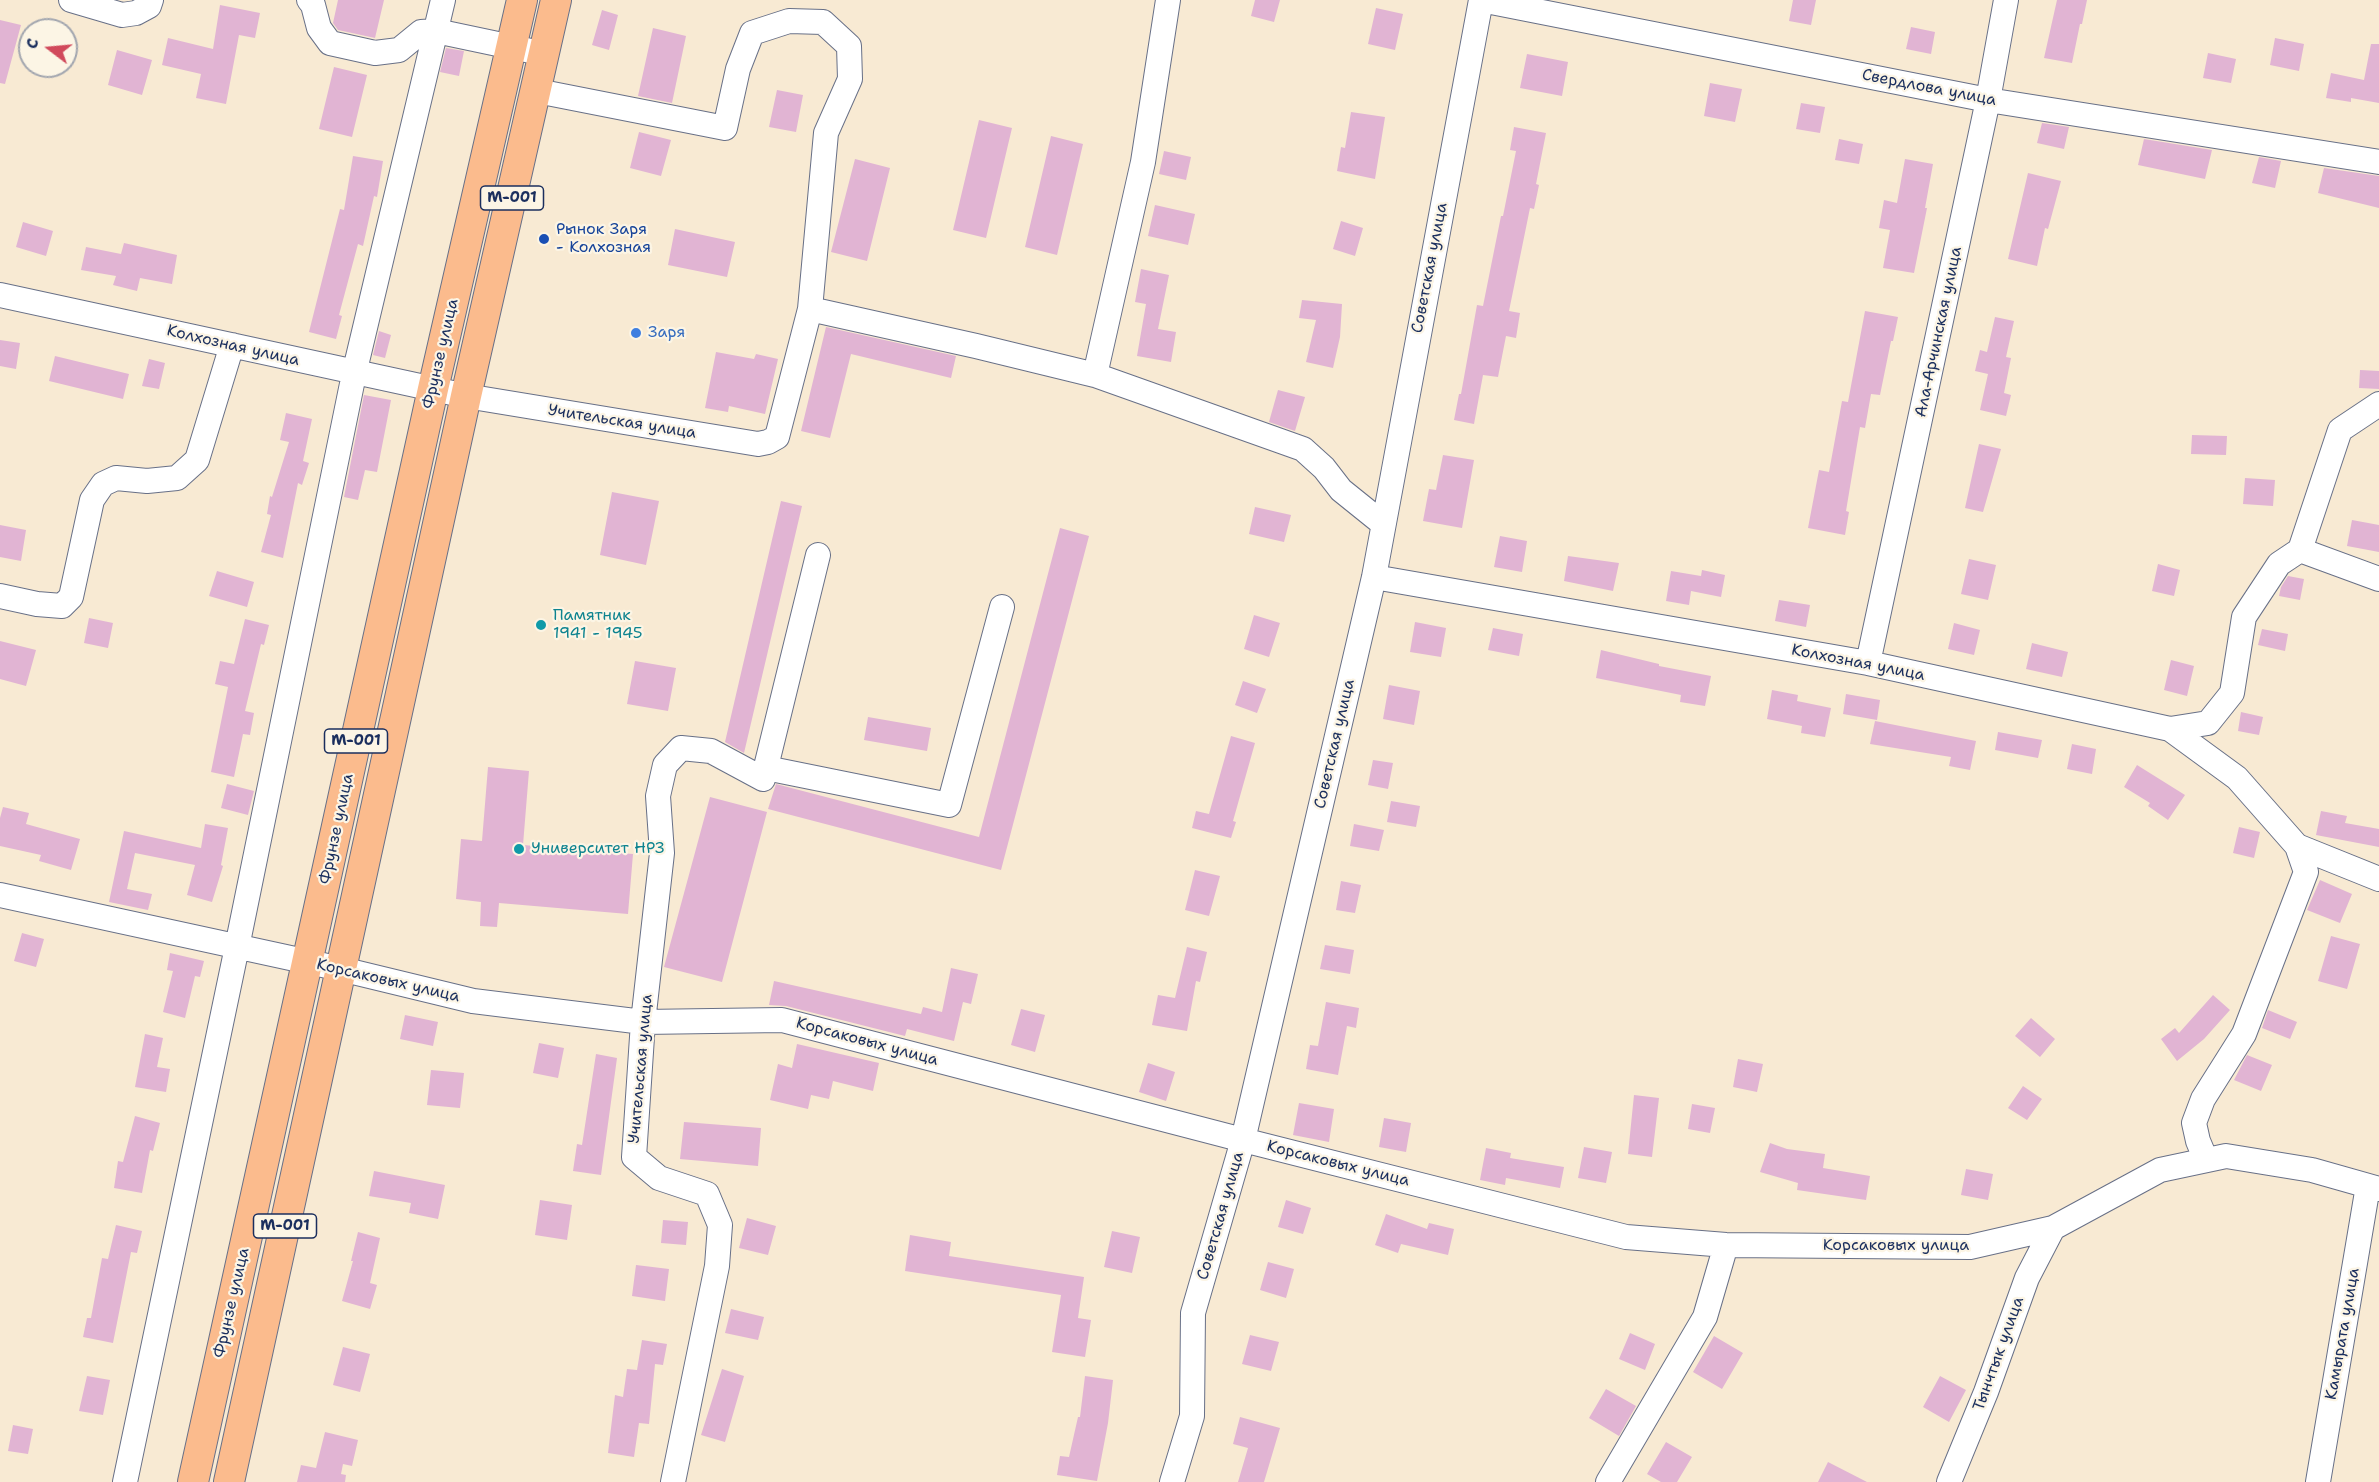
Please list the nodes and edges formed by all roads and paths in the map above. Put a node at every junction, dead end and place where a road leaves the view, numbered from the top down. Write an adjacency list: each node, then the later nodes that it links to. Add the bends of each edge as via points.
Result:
1 (70, 0): 2 (street, via 122,15 136,13 149,6)
2 (151, 0)
3 (309, 0): 10 (street, via 319,28 330,43 375,53 399,50 421,32)
4 (443, 0): 10 (street)
5 (522, 0): 11 (main road, Фрунзе улица / M-001)
6 (556, 0): 12 (main road, Фрунзе улица / M-001)
7 (1168, 0): 20 (street, via 1143,162)
8 (1481, 0): 14 (street, Свердлова улица); 24 (street, Советская улица)
9 (2006, 0): 14 (street, Ала-Арчинская улица)
10 (436, 31): 11 (street); 19 (street)
11 (512, 47): 12 (street); 21 (main road, Фрунзе улица / M-001)
12 (545, 54): 13 (main road, Фрунзе улица / M-001)
13 (537, 91): 17 (street, via 725,128 738,69 752,33 789,21 823,22 849,46 850,79 826,133); 22 (main road, Фрунзе улица / M-001)
14 (1988, 100): 15 (street, Свердлова улица); 31 (street, Ала-Арчинская улица)
15 (2379, 162)
16 (0, 295): 18 (street, Колхозная улица)
17 (810, 309): 20 (street); 22 (street, Учительская улица, via 777,437 768,442 758,444)
18 (232, 345): 19 (street, Колхозная улица); 29 (street, via 197,460 177,478 116,478 103,484 92,500 70,597 62,606)
19 (354, 374): 21 (street, Колхозная улица); 37 (street)
20 (1095, 375): 24 (street, via 1303,449 1341,489)
21 (433, 389): 22 (street, Колхозная улица); 38 (main road, Фрунзе улица / M-001)
22 (466, 396): 39 (main road, Фрунзе улица / M-001)
23 (2379, 404): 25 (street, via 2340,430)
24 (1382, 523): 27 (street, Советская улица)
25 (2301, 550): 28 (street); 32 (street, via 2279,564 2244,617 2232,693 2208,723)
26 (818, 555): 33 (street)
27 (1374, 577): 31 (street, Колхозная улица); 41 (street, Советская улица)
28 (2379, 579)
29 (0, 596)
30 (1002, 608): 33 (street, via 949,805)
31 (1868, 663): 32 (street, Колхозная улица)
32 (2170, 729): 34 (street, Колхозная улица, via 2237,778)
33 (766, 768): 40 (street, Учительская улица, via 763,778 711,751 681,748 665,765 658,796 662,853)
34 (2297, 846): 35 (street); 42 (street, via 2306,872 2287,925 2244,1034 2203,1100 2194,1124)
35 (2379, 879)
36 (0, 895): 37 (street, Корсаковых улица)
37 (237, 947): 38 (street, Корсаковых улица); 46 (street)
38 (308, 962): 39 (street, Корсаковых улица); 47 (main road, Фрунзе улица / M-001)
39 (341, 969): 40 (street, Корсаковых улица, via 474,1001); 48 (main road, Фрунзе улица / M-001)
40 (643, 1022): 41 (street, Корсаковых улица, via 782,1020); 49 (street, Учительская улица, via 634,1157 659,1178 707,1194 720,1226 717,1266)
41 (1243, 1140): 45 (street, Корсаковых улица, via 1626,1237); 50 (street, Советская улица, via 1193,1313 1192,1416)
42 (2206, 1160): 43 (street, Корсаковых улица, via 2226,1156 2312,1170); 44 (street, Корсаковых улица, via 2160,1170)
43 (2374, 1187): 53 (street, Камырата улица)
44 (2053, 1228): 45 (street, Корсаковых улица, via 1970,1247); 52 (street, Тынчтык улица, via 2027,1278)
45 (1726, 1245): 51 (street, via 1705,1317)
46 (125, 1482)
47 (193, 1482)
48 (229, 1482)
49 (673, 1482)
50 (1172, 1482)
51 (1608, 1482)
52 (1949, 1482)
53 (2318, 1482)

